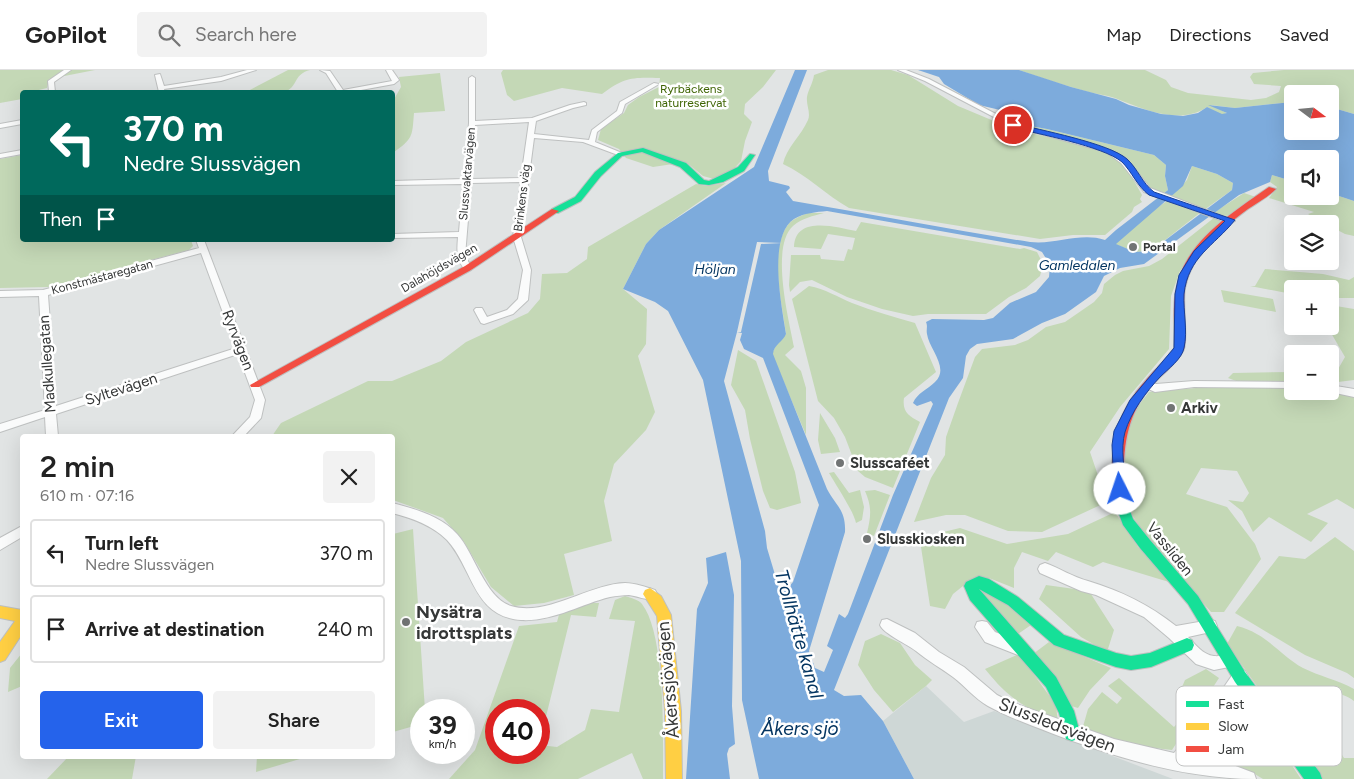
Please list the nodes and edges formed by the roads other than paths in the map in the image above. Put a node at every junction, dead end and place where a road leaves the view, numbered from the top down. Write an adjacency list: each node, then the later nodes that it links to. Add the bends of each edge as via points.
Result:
1 (68, 70): 9 (street, via 51,81)
2 (253, 70): 10 (street, via 199,79)
3 (324, 70): 11 (street)
4 (389, 70): 12 (street, via 396,80 394,82)
5 (900, 70): 28 (street, via 926,80 1008,124 1113,153 1124,161 1143,187 1157,196)
6 (158, 75): 10 (street)
7 (472, 78): 16 (street, Slussvaktarvägen)
8 (656, 84): 19 (street, via 622,103 620,112 594,131)
9 (51, 90)
10 (162, 90)
11 (339, 90)
12 (354, 90)
13 (584, 104): 14 (street)
14 (533, 120): 16 (street); 18 (street, Brinkens väg)
15 (20, 122): 17 (street)
16 (472, 123): 25 (street, Slussvaktarvägen)
17 (0, 126)
18 (530, 136): 19 (street); 24 (street, Brinkens väg)
19 (592, 141): 21 (street)
20 (20, 152): 23 (street)
21 (620, 154): 22 (street, via 643,150 683,165 702,182 709,183 741,169); 31 (street, Dalahöjdsvägen, via 598,174 585,193)
22 (752, 155)
23 (0, 156)
24 (524, 180): 25 (street); 31 (street, Brinkens väg)
25 (466, 182): 26 (street); 29 (street, Slussvaktarvägen)
26 (395, 183)
27 (1272, 189): 28 (street, Vassliden)
28 (1231, 220): 40 (street, Vassliden, via 1197,253 1184,275 1180,294 1179,348)
29 (462, 234): 30 (street); 34 (street, Slussvaktarvägen, via 461,256)
30 (395, 236)
31 (517, 237): 34 (street, Dalahöjdsvägen); 37 (street, Brinkens väg, via 527,270 523,300 510,312 484,321)
32 (201, 242): 33 (street, Ryrvägen)
33 (204, 250): 35 (street, Konstmästaregatan); 38 (street, Ryrvägen)
34 (468, 268): 39 (street, Dalahöjdsvägen)
35 (43, 293): 36 (street, Konstmästaregatan); 44 (street, Madkullegatan)
36 (0, 294)
37 (479, 310)
38 (241, 350): 39 (street, Ryrvägen); 44 (street, Syltevägen)
39 (255, 385): 47 (street, Ryrvägen, via 260,400 258,410)
40 (1148, 385): 41 (street, via 1155,388 1194,384); 54 (street, Vassliden, via 1134,402 1120,431 1118,445 1123,509)
41 (1284, 385)
42 (1339, 390): 43 (street)
43 (1354, 393)
44 (50, 412): 45 (street, Syltevägen); 46 (street, Madkullegatan)
45 (0, 428)
46 (52, 434)
47 (240, 434)
48 (395, 509): 70 (street, Åkerssjövägen, via 434,522 452,537 490,599 504,610 522,614 558,608 622,589 650,594 664,616)
49 (20, 532): 50 (street)
50 (0, 545)
51 (1045, 569): 58 (street, via 1149,613)
52 (0, 612): 53 (street)
53 (20, 616)
54 (1207, 621): 58 (street); 62 (street, Vassliden)
55 (20, 625): 61 (street)
56 (887, 625): 66 (street, Slussledsvägen, via 960,672 991,700)
57 (982, 627): 60 (street, via 990,637)
58 (1174, 633): 59 (street)
59 (1187, 645): 60 (street, via 1151,660 1116,660 1059,640 1013,601 984,583 971,586 974,596); 62 (street, via 1201,659 1214,663)
60 (1023, 649): 66 (street, via 1051,682 1066,711)
61 (0, 655)
62 (1229, 661): 63 (street, Vassliden)
63 (1240, 676): 64 (street); 65 (street, Vassliden)
64 (1233, 686)
65 (1247, 686)
66 (1072, 733): 67 (street, Slussledsvägen, via 1118,749)
67 (1176, 762)
68 (1201, 766): 71 (street, Slussledsvägen)
69 (1306, 766): 72 (street, Vassliden)
70 (674, 779)
71 (1248, 779)
72 (1314, 779)

